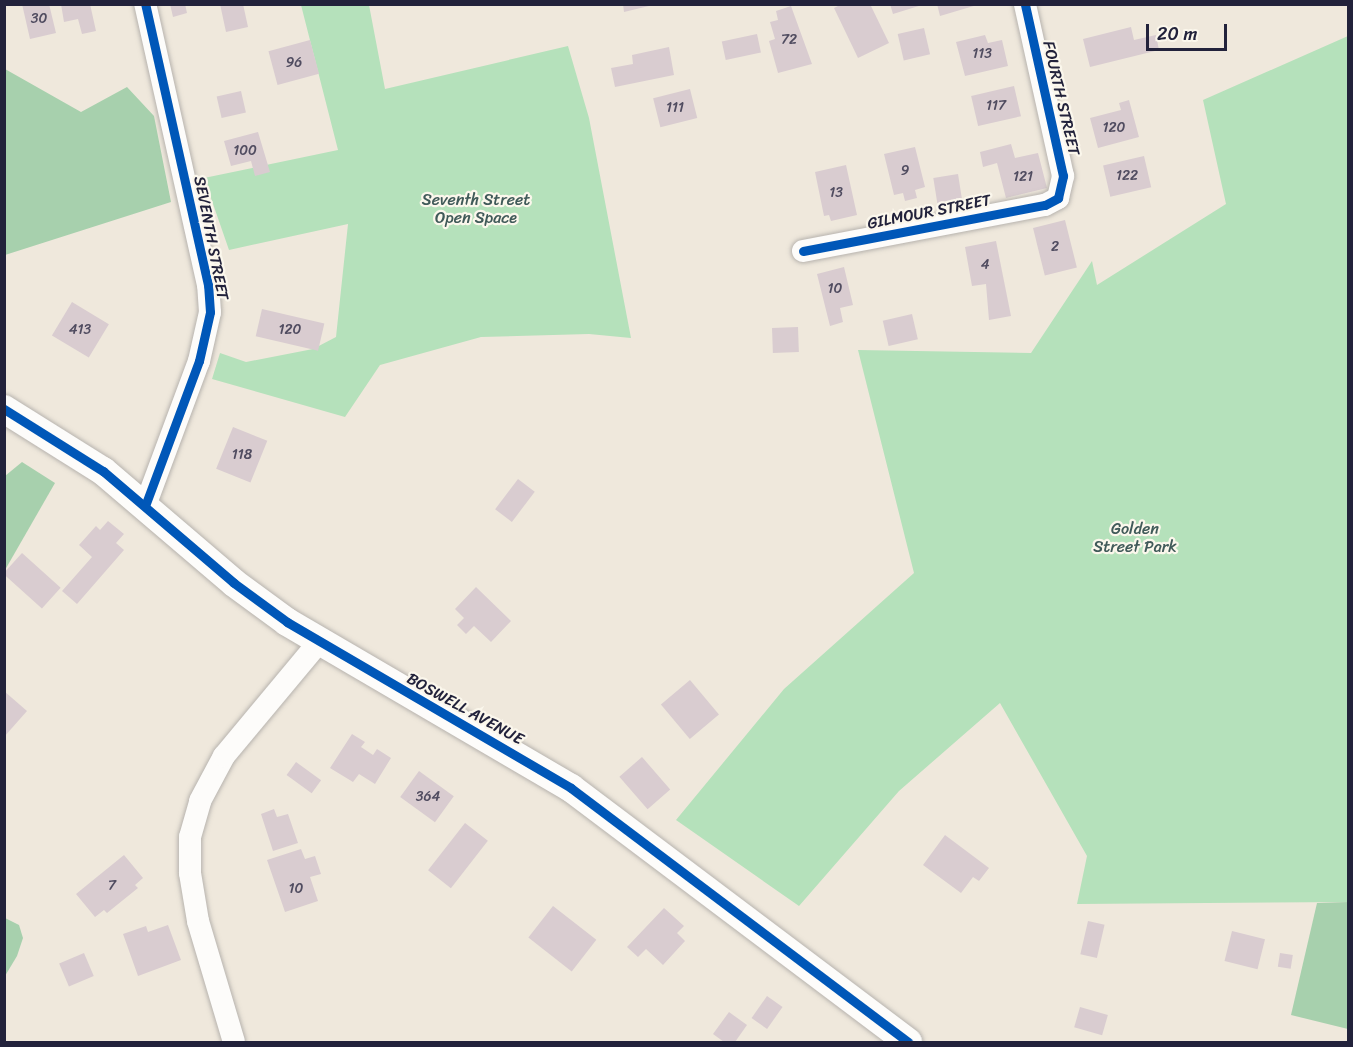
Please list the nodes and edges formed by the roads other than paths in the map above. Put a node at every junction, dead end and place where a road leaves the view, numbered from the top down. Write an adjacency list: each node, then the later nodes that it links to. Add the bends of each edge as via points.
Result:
1 (146, 4): 6 (street, SEVENTH STREET, via 208,285 210,312 199,361)
2 (1025, 4): 3 (street, FOURTH STREET, via 1063,176)
3 (1058, 198): 4 (street, GILMOUR STREET, via 1045,205)
4 (803, 251)
5 (4, 409): 6 (street, BOSWELL AVENUE, via 80,454)
6 (145, 506): 7 (street, BOSWELL AVENUE, via 250,596)
7 (318, 643): 8 (street, via 224,756 200,801 190,837 190,873 198,921); 9 (street, BOSWELL AVENUE, via 571,788)
8 (234, 1042)
9 (908, 1042)

